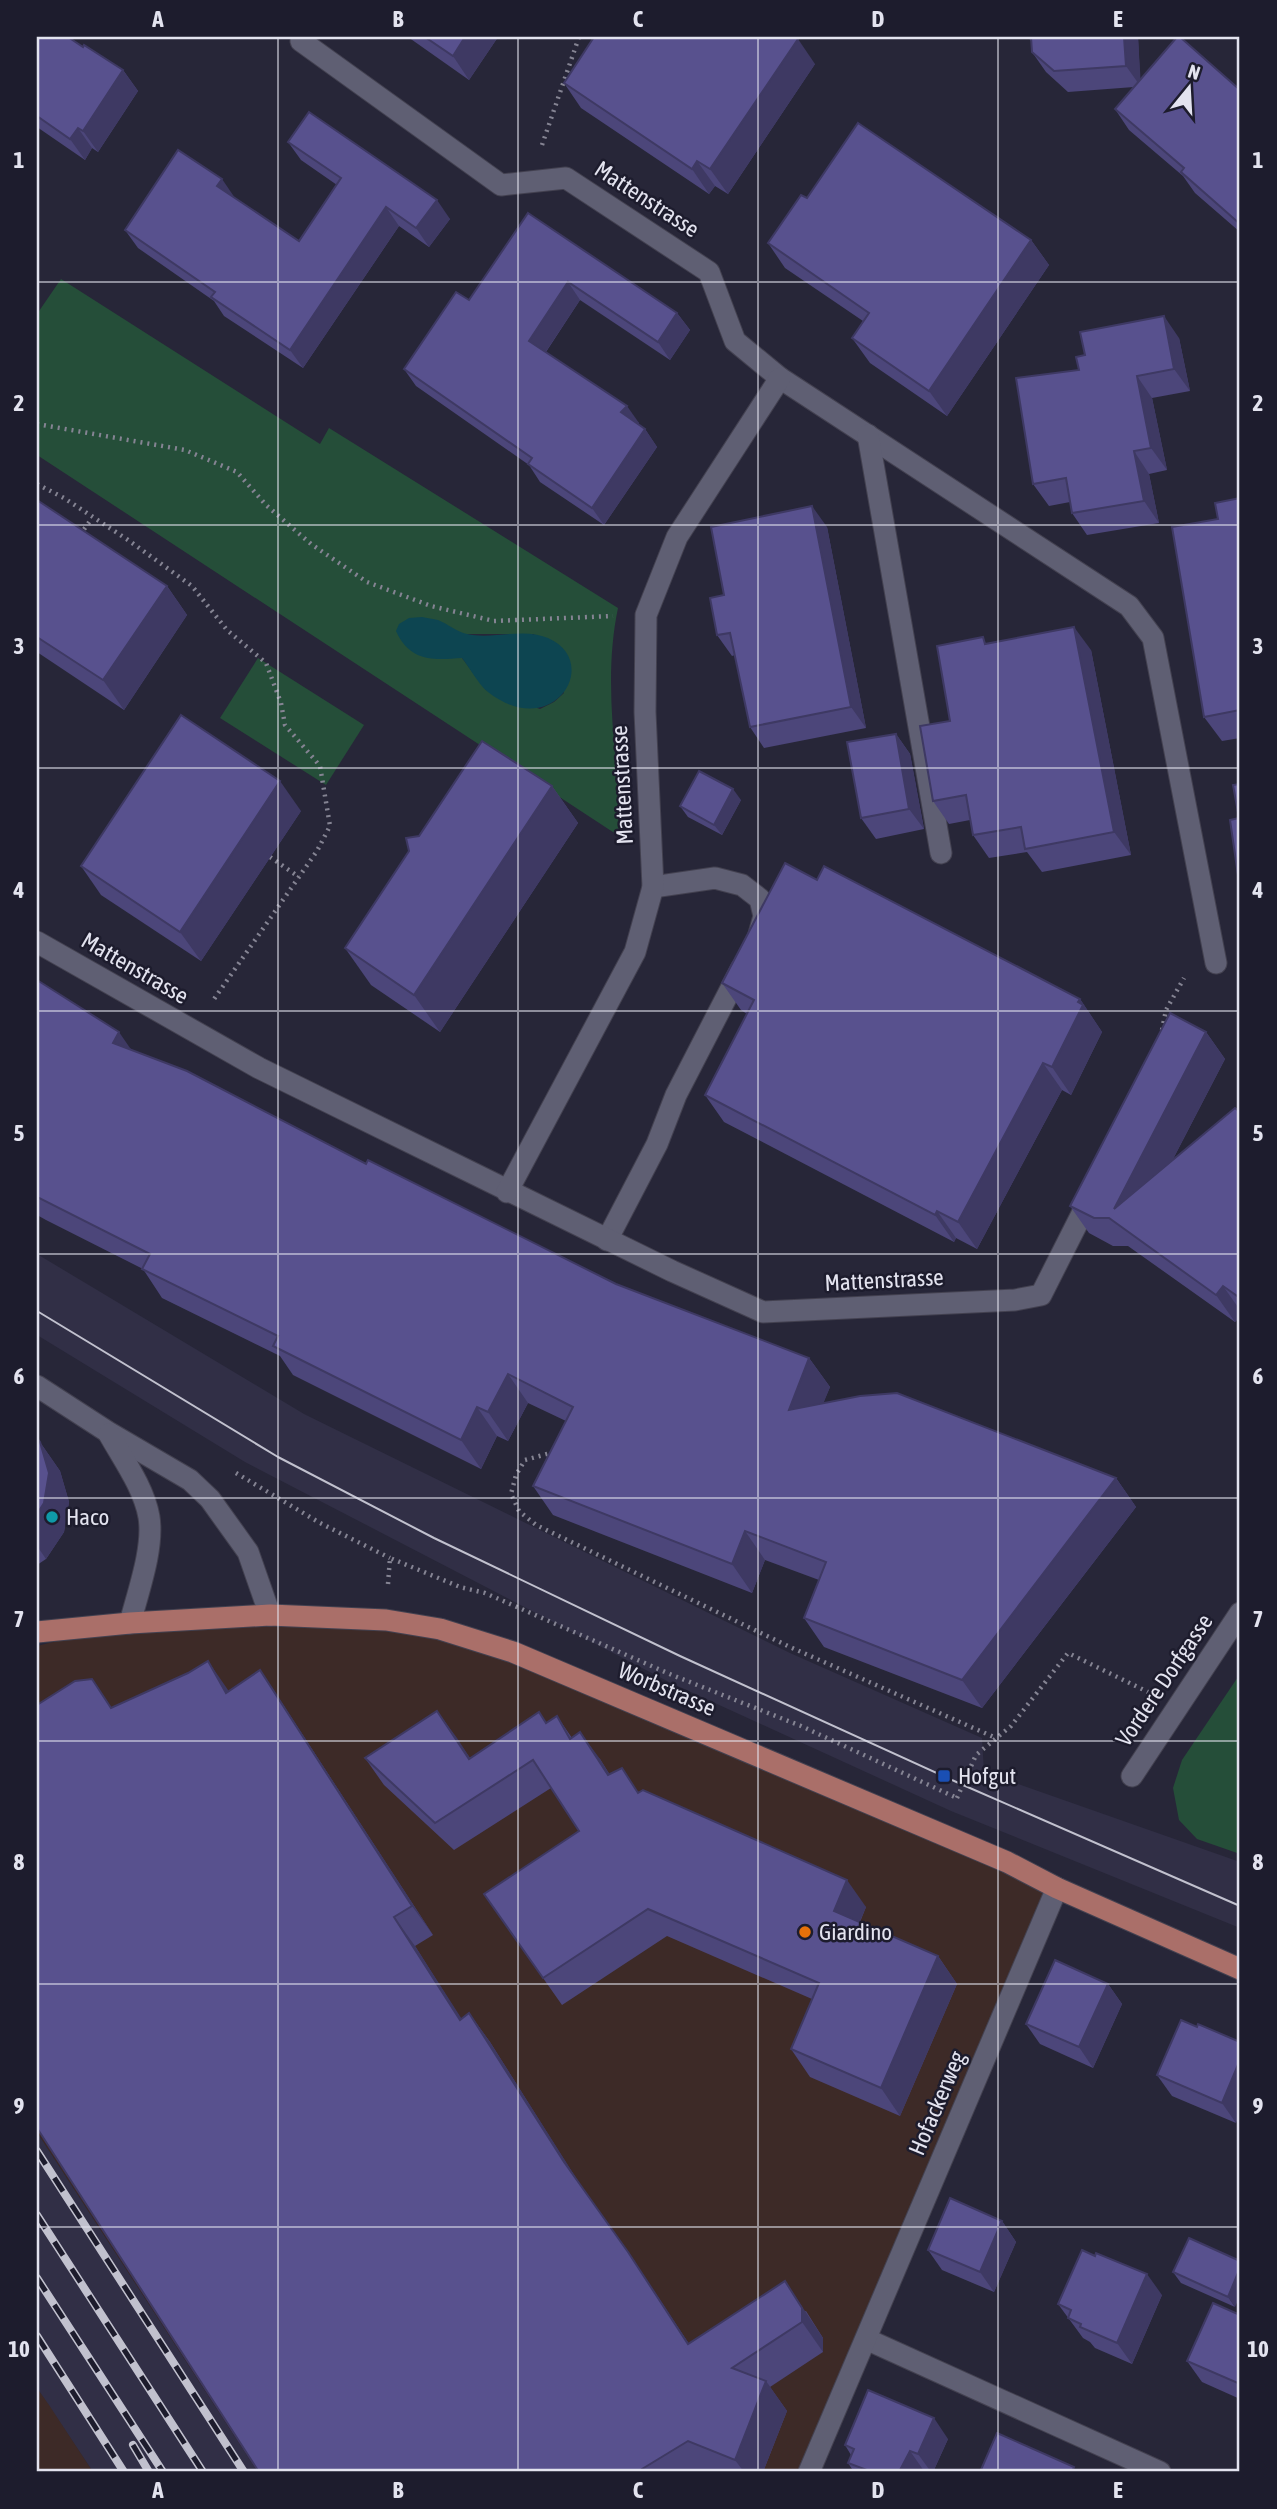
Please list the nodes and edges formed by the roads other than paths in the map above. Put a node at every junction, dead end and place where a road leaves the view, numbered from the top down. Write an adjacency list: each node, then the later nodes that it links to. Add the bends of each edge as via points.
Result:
1 (301, 41): 2 (street, Mattenstrasse, via 501,185 566,178 709,271 735,341)
2 (780, 377): 3 (street, Mattenstrasse); 5 (street, Mattenstrasse, via 677,537 646,615)
3 (868, 435): 4 (street); 7 (street, Mattenstrasse, via 1129,606 1153,638)
4 (940, 853)
5 (653, 887): 9 (street, Mattenstrasse, via 635,952); 10 (street, via 715,878 741,885 760,900 764,916 757,939)
6 (37, 942): 9 (street, Mattenstrasse, via 259,1068)
7 (1216, 963)
8 (1099, 1181): 10 (street, Mattenstrasse, via 1041,1295 1015,1300 763,1312)
9 (507, 1192): 10 (street, Mattenstrasse)
10 (607, 1240)
11 (37, 1386): 12 (street)
12 (108, 1432): 14 (street, via 190,1480 210,1499 247,1552); 15 (street, via 149,1516 149,1542)
13 (1240, 1613): 17 (street, Vordere Dorfgasse)
14 (270, 1615): 15 (main road, Worbstrasse); 18 (main road, Worbstrasse, via 386,1620 440,1629 513,1652 1007,1862)
15 (130, 1623): 16 (main road, Worbstrasse)
16 (37, 1632)
17 (1132, 1776)
18 (1057, 1888): 19 (main road, Worbstrasse); 20 (street, Hofackerweg)
19 (1240, 1969)
20 (866, 2339): 21 (street, Hofackerweg); 22 (street)
21 (809, 2472)
22 (1160, 2472)

